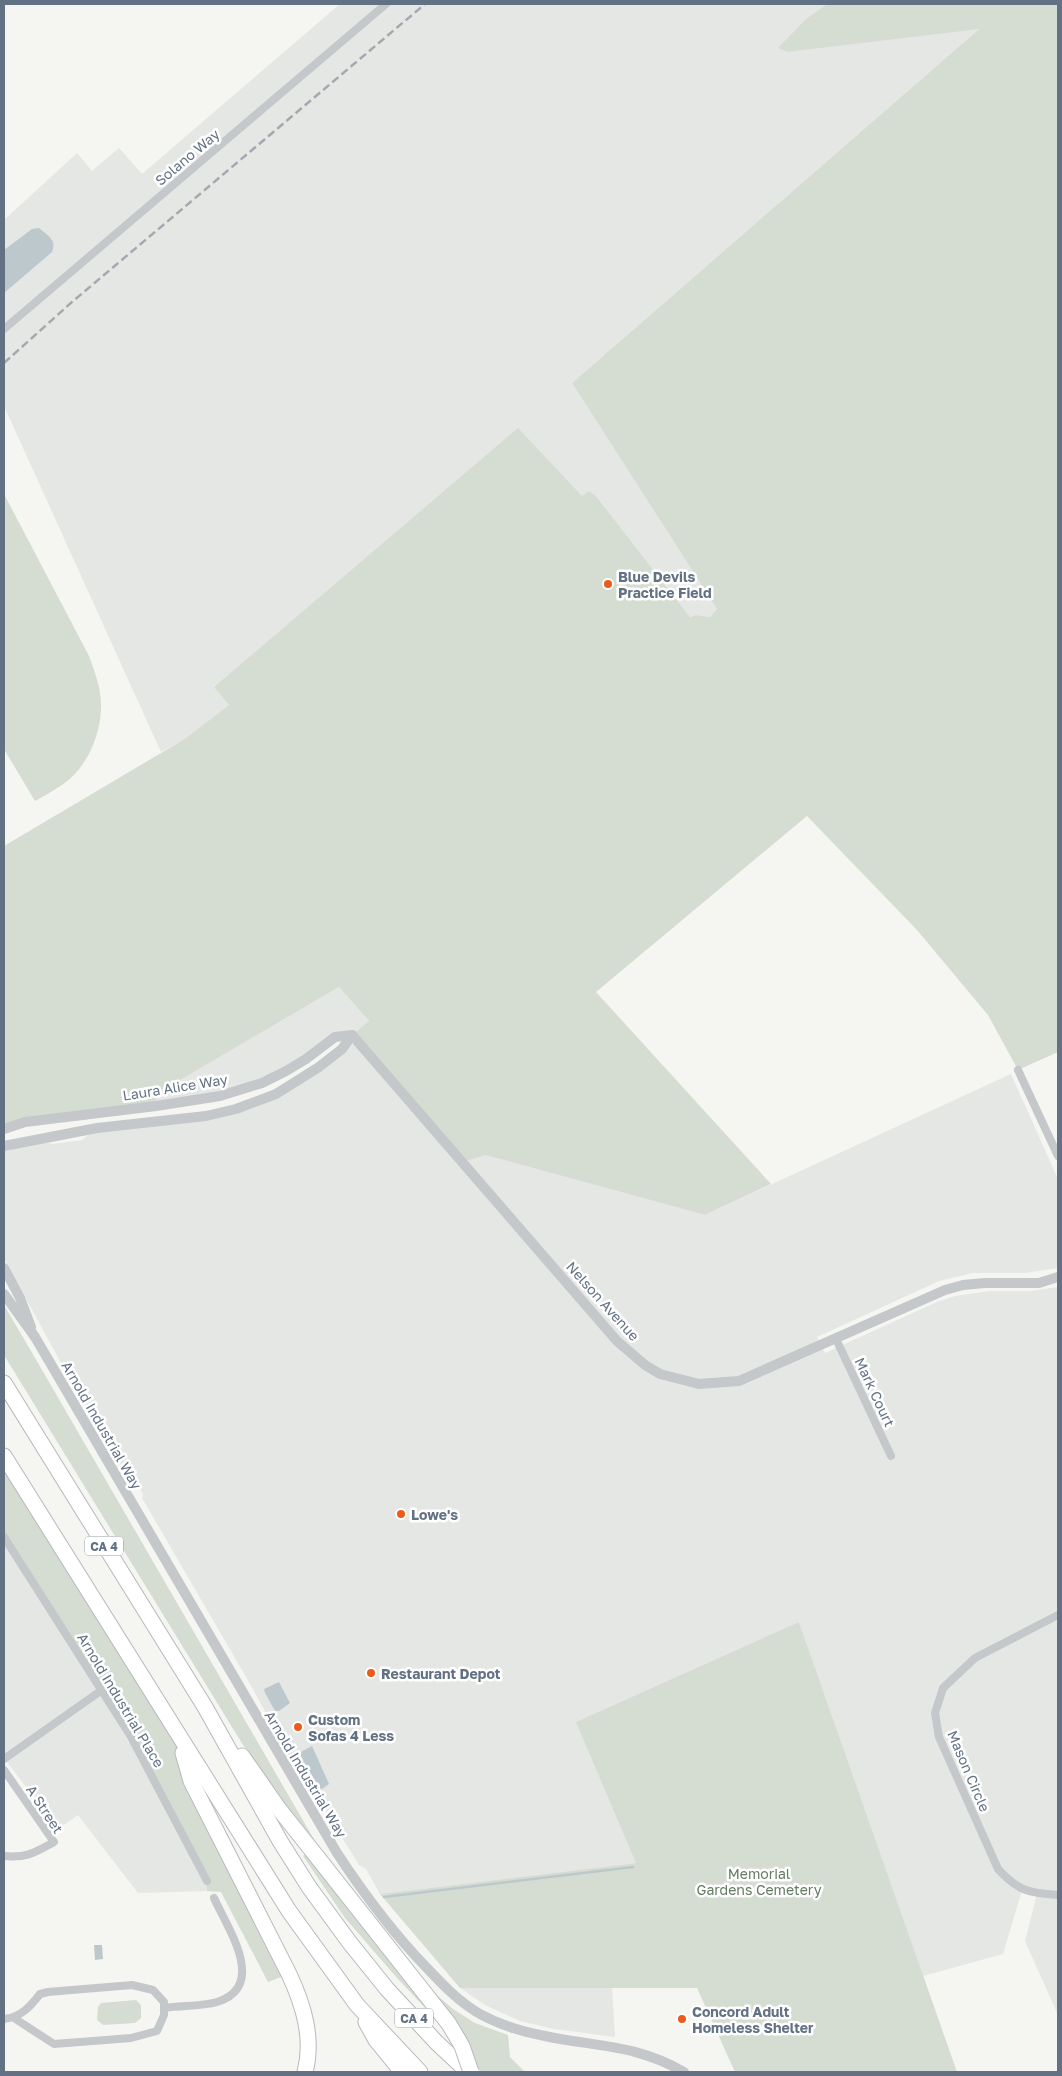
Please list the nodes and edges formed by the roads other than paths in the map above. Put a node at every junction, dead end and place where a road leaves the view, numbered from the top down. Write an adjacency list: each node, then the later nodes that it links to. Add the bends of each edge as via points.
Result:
1 (386, 4): 2 (street, Solano Way)
2 (4, 329)
3 (352, 1035): 5 (street, Laura Alice Way, via 335,1037 286,1071 235,1092 156,1106 25,1122); 6 (street, via 342,1049 312,1072 276,1094 236,1109 206,1116 97,1128); 12 (street, Nelson Avenue, via 617,1341 645,1365 660,1374 686,1382 720,1384 739,1381)
4 (1018, 1070): 7 (street)
5 (4, 1129)
6 (4, 1146)
7 (1058, 1156)
8 (4, 1268): 11 (street, Arnold Industrial Way)
9 (1058, 1277): 12 (street, Nelson Avenue, via 1039,1283 985,1283 944,1290)
10 (4, 1294): 11 (street, Arnold Industrial Way)
11 (35, 1337): 37 (street, Arnold Industrial Way, via 314,1814 368,1899 409,1949 458,1999 499,2023 547,2037 634,2051)
12 (836, 1339): 15 (street, Mark Court)
13 (4, 1384): 19 (highway, CA 4)
14 (4, 1456): 20 (highway, CA 4)
15 (892, 1456)
16 (4, 1537): 18 (street, Arnold Industrial Place)
17 (1058, 1615): 25 (street, Mason Circle, via 975,1658 943,1688 935,1713 939,1737 998,1869 1022,1890)
18 (102, 1690): 21 (street); 24 (street, Arnold Industrial Place, via 148,1766)
19 (205, 1707): 27 (highway, CA 4, via 280,1841 309,1887); 35 (highway, bridge, via 261,1785 449,2024 462,2046)
20 (177, 1735): 28 (highway, CA 4, via 288,1911); 32 (highway, via 191,1781 297,1990 308,2038)
21 (4, 1759)
22 (4, 1770): 23 (street, A Street, via 54,1842 20,1857)
23 (4, 1856)
24 (207, 1880)
25 (1058, 1894)
26 (214, 1898): 29 (street, via 243,1965 240,1986 227,1998 215,2002)
27 (363, 1960): 35 (highway, CA 4, via 411,2015); 36 (highway)
28 (357, 2005): 33 (highway, via 376,2040); 34 (highway, CA 4)
29 (164, 2008): 31 (street, via 164,2002 153,1990 132,1985 40,1994 29,2008); 31 (street, via 156,2031 131,2038 54,2044)
30 (4, 2018): 31 (street)
31 (14, 2018)
32 (305, 2072)
33 (402, 2072)
34 (420, 2072)
35 (470, 2072)
36 (480, 2072)
37 (684, 2072)

